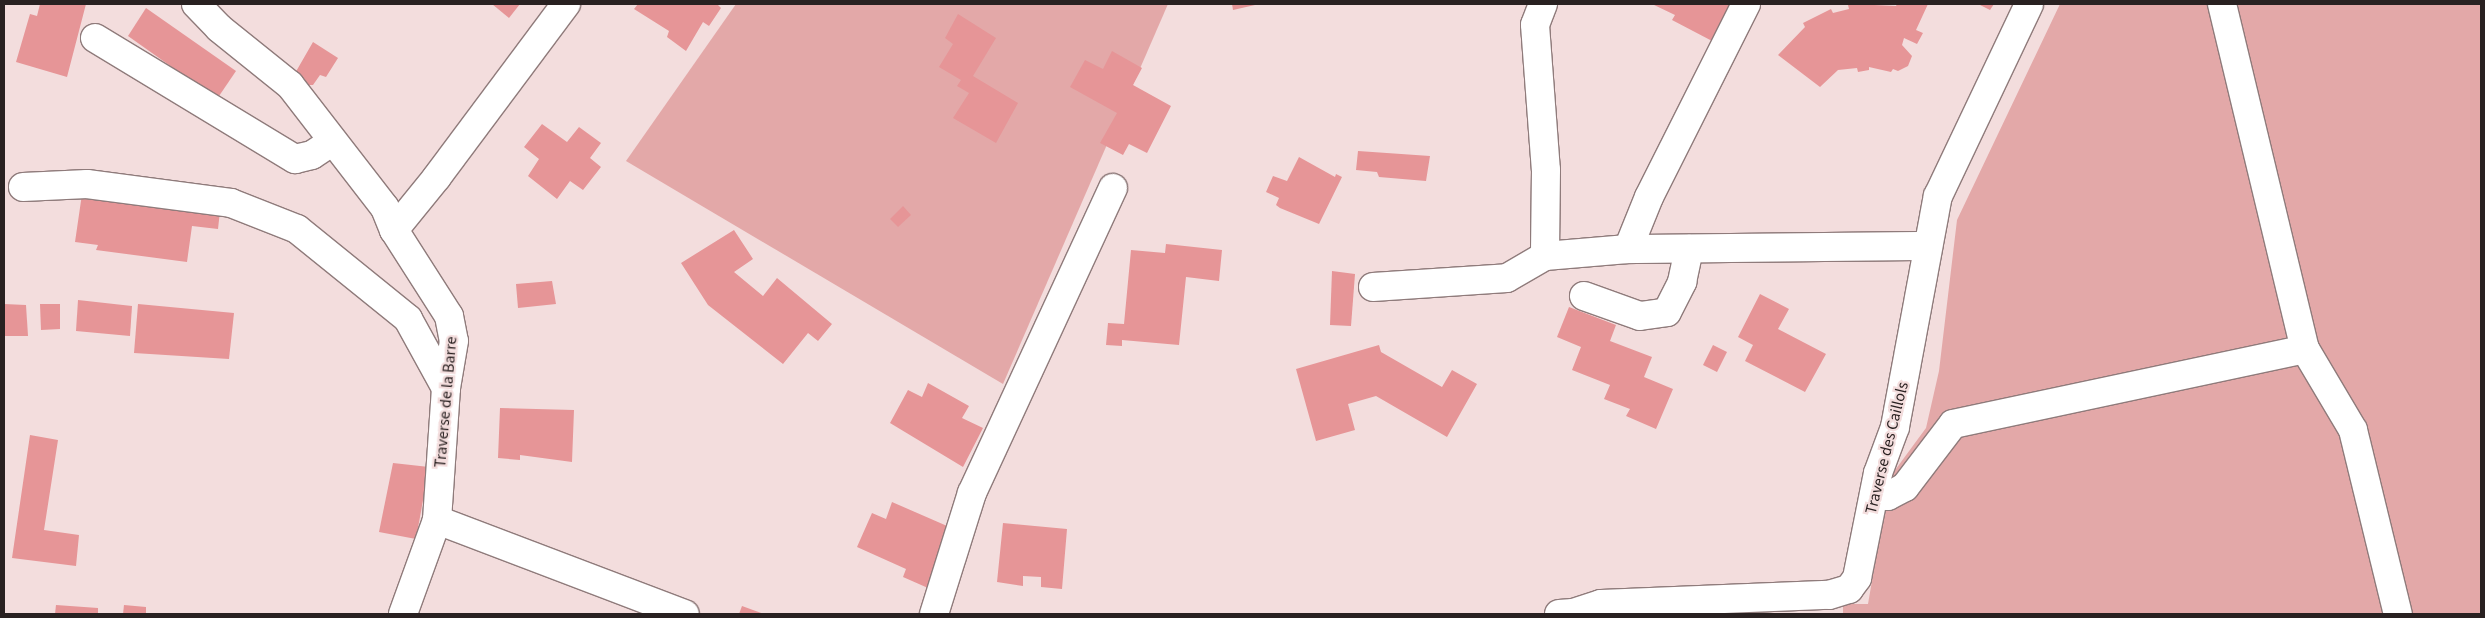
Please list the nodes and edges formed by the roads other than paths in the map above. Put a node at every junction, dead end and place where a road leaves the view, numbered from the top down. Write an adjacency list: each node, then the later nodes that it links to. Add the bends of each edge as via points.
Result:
1 (196, 4): 8 (street, Traverse de la Barre, via 219,28 290,85)
2 (566, 4): 11 (street, via 437,178)
3 (1543, 4): 15 (street, via 1535,26 1546,170)
4 (1746, 4): 14 (street, via 1649,197)
5 (2029, 4): 12 (street, Traverse des Caillols, via 1938,196)
6 (2222, 4): 18 (street)
7 (94, 38): 8 (street, via 295,159 312,155)
8 (334, 141): 11 (street, Traverse de la Barre, via 385,208)
9 (23, 187): 19 (street, via 86,184 231,203 297,229 408,319)
10 (1113, 188): 25 (street, via 972,493)
11 (394, 230): 19 (street, Traverse de la Barre, via 449,316 454,341)
12 (1927, 246): 13 (street); 20 (street, Traverse des Caillols, via 1895,427 1878,473)
13 (1689, 249): 14 (street); 17 (street, via 1682,282 1667,312 1640,316)
14 (1628, 250): 15 (street)
15 (1545, 256): 16 (street, via 1507,278)
16 (1373, 287)
17 (1584, 296)
18 (2305, 349): 20 (street, via 1953,424 1905,487 1888,496); 27 (street, via 2354,430)
19 (446, 388): 21 (street, Traverse de la Barre)
20 (1874, 495): 22 (street, Traverse des Caillols, via 1858,578)
21 (437, 520): 23 (street, Traverse de la Barre); 24 (street)
22 (1828, 605): 26 (street, Traverse des Caillols, via 1600,604 1573,614)
23 (403, 614)
24 (685, 614)
25 (934, 614)
26 (1559, 614)
27 (2398, 614)

